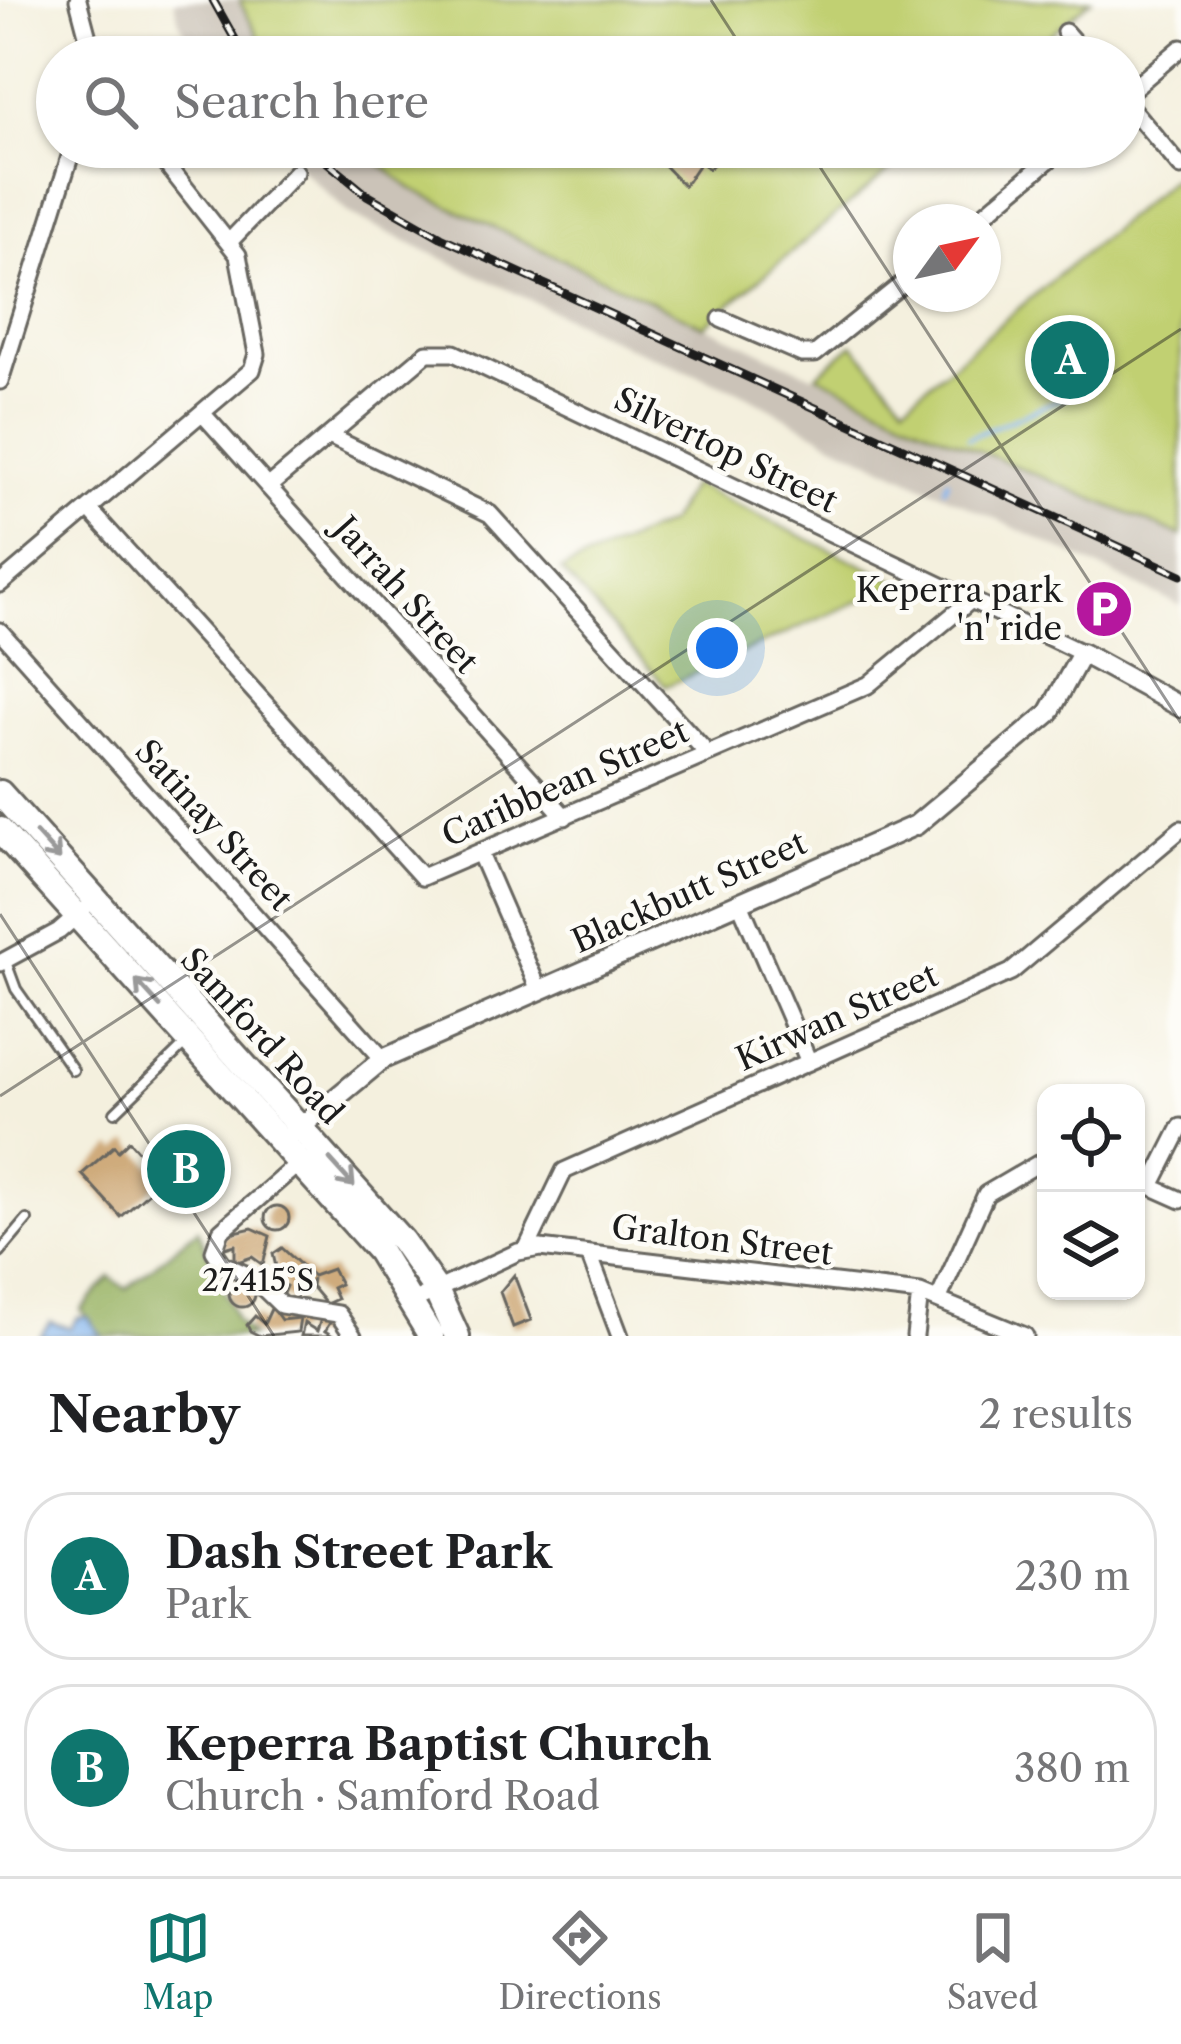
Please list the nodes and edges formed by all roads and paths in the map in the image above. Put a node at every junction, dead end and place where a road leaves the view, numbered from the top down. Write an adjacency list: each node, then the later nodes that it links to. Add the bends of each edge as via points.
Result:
1 (79, 0): 3 (street)
2 (1065, 32): 4 (street)
3 (88, 36)
4 (1069, 36)
5 (1181, 48): 6 (street)
6 (1145, 80)
7 (1145, 123): 8 (street)
8 (1181, 167)
9 (66, 168): 17 (street)
10 (170, 168): 14 (street)
11 (1039, 168): 13 (street)
12 (296, 172): 14 (street)
13 (996, 204)
14 (229, 242): 18 (street, via 242,266 257,354 252,370)
15 (893, 291): 16 (street, via 815,354)
16 (721, 319)
17 (0, 381)
18 (202, 413): 20 (street, Jarrah Street); 21 (street)
19 (329, 436): 20 (street, Silvertop Street); 23 (street, Silvertop Street, via 427,353 454,353); 27 (street, via 490,514)
20 (268, 487): 29 (street, Jarrah Street)
21 (89, 509): 22 (street); 32 (street, Caribbean Street, via 422,877)
22 (0, 584)
23 (970, 601): 25 (street, Silvertop Street); 27 (street, Caribbean Street, via 868,685)
24 (0, 631): 38 (street, Satinay Street)
25 (1082, 653): 26 (street, Silvertop Street); 33 (street, Blackbutt Street, via 1049,713 916,825)
26 (1181, 707)
27 (707, 753): 29 (street, Caribbean Street)
28 (0, 793): 34 (main road, Samford Road, one-way to 34)
29 (565, 817): 32 (street, Caribbean Street)
30 (1181, 829): 39 (street, Kirwan Street, via 1010,972)
31 (0, 830): 34 (main road, Samford Road)
32 (480, 854): 36 (street)
33 (740, 903): 36 (street, Blackbutt Street); 39 (street)
34 (86, 907): 35 (street); 37 (main road, Samford Road, one-way to 34); 43 (main road, Samford Road)
35 (3, 962): 40 (lane)
36 (539, 990): 38 (street, Blackbutt Street)
37 (190, 1040): 41 (lane); 43 (main road, Samford Road)
38 (383, 1059): 43 (street, Blackbutt Street)
39 (809, 1061): 50 (street, Kirwan Street, via 564,1172)
40 (73, 1070)
41 (115, 1112)
42 (1181, 1127): 46 (street)
43 (291, 1134): 44 (main road, Samford Road); 54 (main road, Samford Road, one-way to 54, via 402,1241)
44 (300, 1162): 54 (main road, Samford Road); 56 (street, via 220,1231 214,1252 291,1310 338,1314)
45 (1037, 1164): 55 (street, via 986,1193)
46 (1145, 1181)
47 (1145, 1183): 48 (street)
48 (1181, 1200)
49 (27, 1220): 51 (lane)
50 (526, 1250): 52 (street, Gralton Street); 54 (street, Gralton Street)
51 (0, 1252)
52 (589, 1254): 53 (street, Gralton Street); 59 (street)
53 (920, 1293): 55 (street, Gralton Street); 60 (street)
54 (424, 1295): 57 (main road, Samford Road); 58 (main road, Samford Road)
55 (939, 1298): 61 (street, Gralton Street)
56 (353, 1336)
57 (431, 1336)
58 (457, 1336)
59 (620, 1336)
60 (915, 1336)
61 (1025, 1336)

